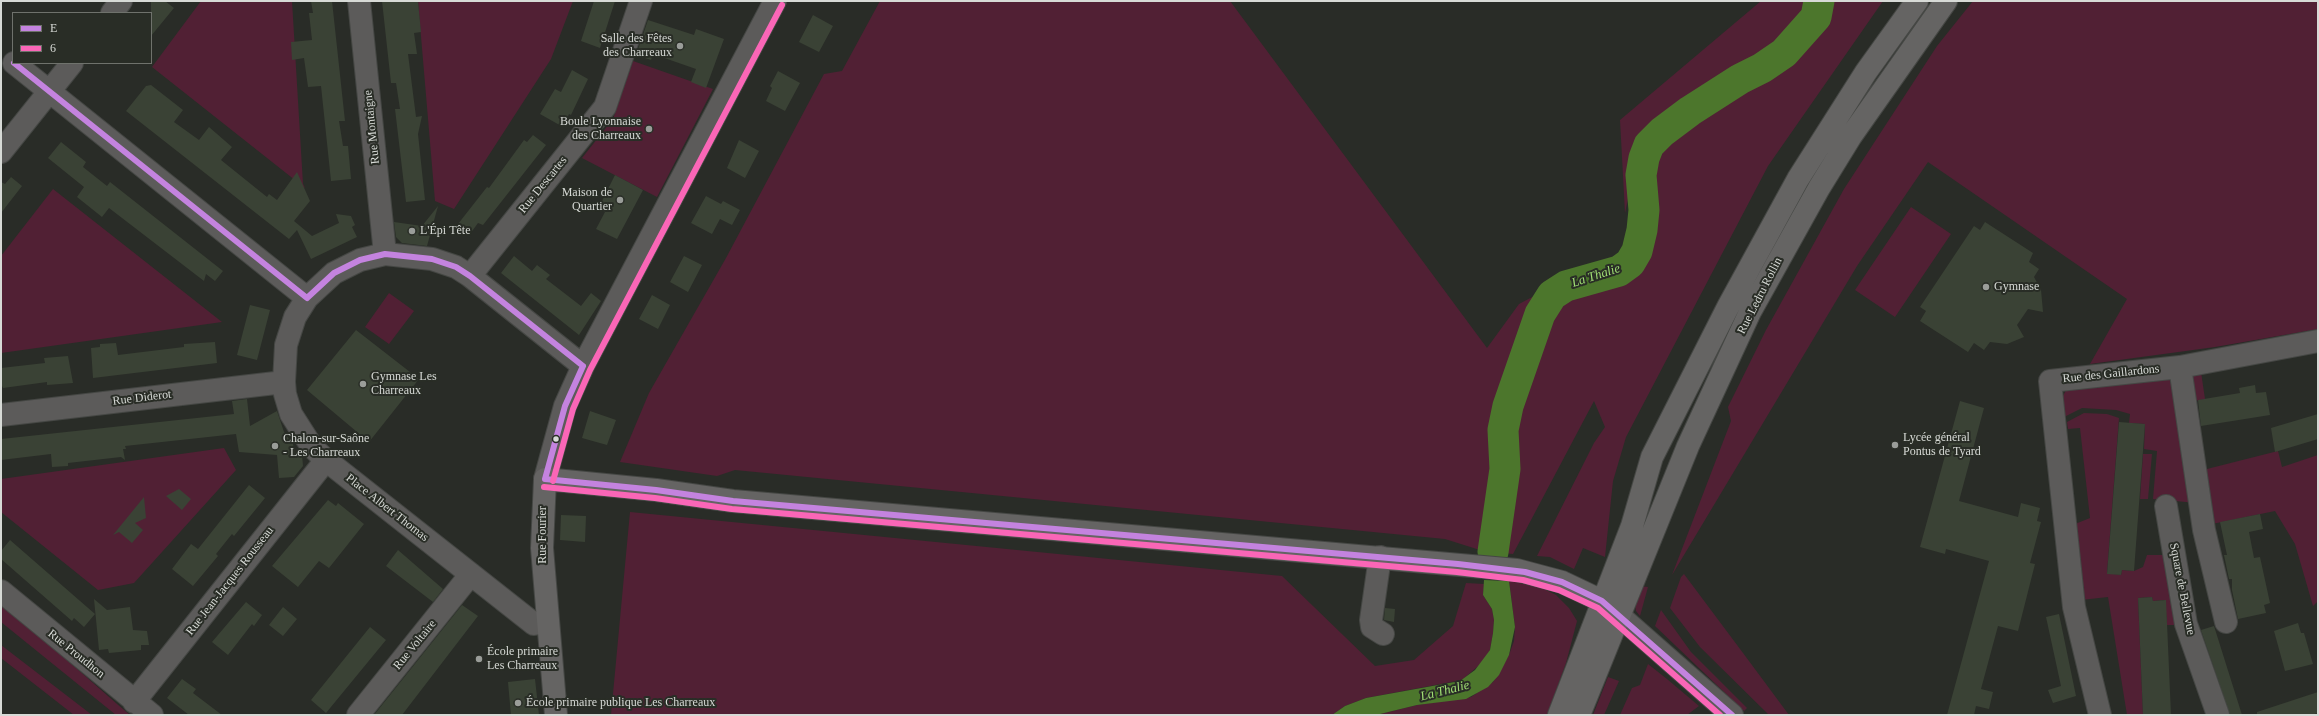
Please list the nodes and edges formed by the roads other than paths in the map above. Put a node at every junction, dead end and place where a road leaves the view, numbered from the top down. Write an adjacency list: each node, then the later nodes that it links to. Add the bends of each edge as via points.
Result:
1 (121, 1): 7 (street)
2 (359, 1): 14 (street, Rue Montaigne)
3 (641, 1): 15 (street, Rue Descartes, via 605,107)
4 (775, 1): 18 (street, Rue Fourier)
5 (1917, 1): 28 (main road, Rue Ledru Rollin, via 1830,126 1763,239 1652,456 1632,526)
6 (1946, 1): 29 (main road, Rue Ledru Rollin, via 1851,136 1750,312 1688,446)
7 (113, 12)
8 (1, 53): 9 (street)
9 (12, 62)
10 (14, 64): 12 (street)
11 (71, 64): 12 (street)
12 (50, 91): 13 (street); 16 (street)
13 (1, 152)
14 (385, 254): 15 (street, Place Albert Thomas, via 432,259 456,267); 16 (street, Place Albert Thomas, via 360,260 334,273)
15 (470, 276): 18 (street, Place Albert Thomas)
16 (307, 298): 20 (street, Place Albert Thomas, via 295,317 286,345)
17 (2318, 342): 19 (street)
18 (583, 366): 23 (street, Rue Fourier, via 565,406)
19 (2180, 367): 31 (street, via 2204,530); 40 (street, Rue des Gaillardons, via 2050,381 2074,607)
20 (284, 382): 21 (street, Rue Diderot); 22 (street, Place Albert Thomas, via 291,414 312,447)
21 (1, 415)
22 (326, 460): 26 (street, Place Albert Thomas); 33 (street, Rue Jean-Jacques Rousseau)
23 (545, 479): 25 (main road, via 733,501); 30 (main road, Rue Fourier, via 542,548)
24 (2166, 506): 41 (street, Square de Bellevue, via 2186,624)
25 (1380, 557): 28 (main road, via 1517,570 1562,582); 32 (street, via 1371,620 1372,627)
26 (471, 574): 30 (street, Place Albert Thomas, via 534,624); 35 (street, Rue Voltaire)
27 (1, 591): 33 (street, Rue Proudhon)
28 (1602, 601): 29 (street); 37 (main road, Rue Ledru Rollin)
29 (1619, 615): 38 (main road, Rue Ledru Rollin); 39 (street)
30 (547, 622): 36 (main road, Rue Fourier)
31 (2226, 622)
32 (1383, 634)
33 (134, 702): 34 (street, Rue Proudhon)
34 (152, 715)
35 (358, 715)
36 (556, 715)
37 (1559, 715)
38 (1579, 715)
39 (1732, 715)
40 (2100, 715)
41 (2218, 715)

